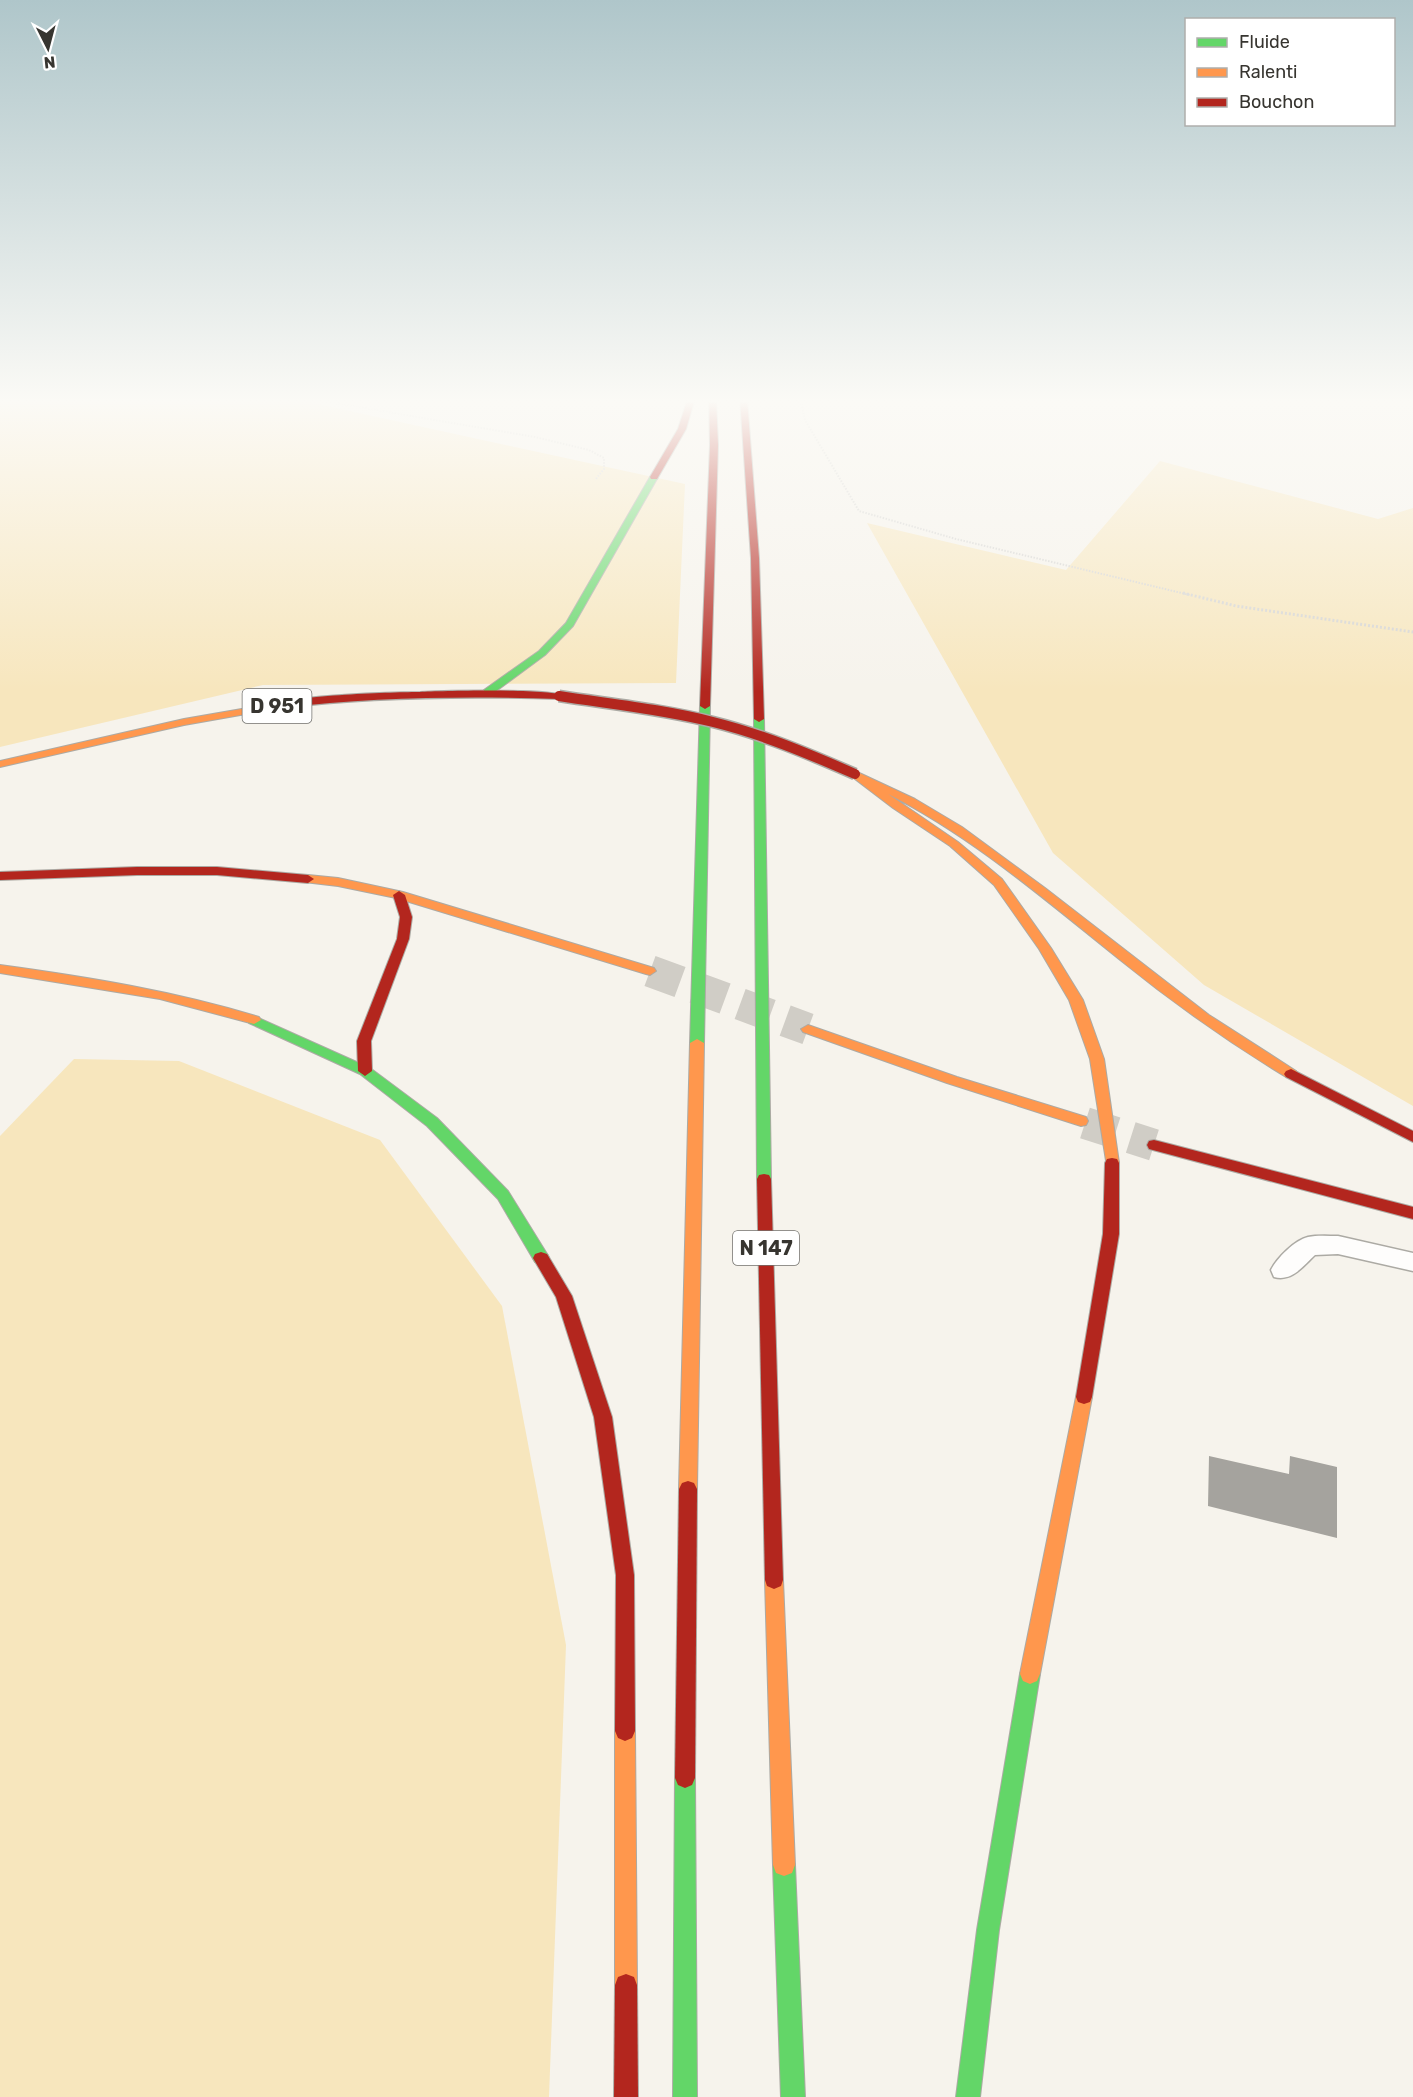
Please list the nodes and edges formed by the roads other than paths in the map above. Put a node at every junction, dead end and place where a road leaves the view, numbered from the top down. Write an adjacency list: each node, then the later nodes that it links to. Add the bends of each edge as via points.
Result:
1 (644, 496): 4 (main road, via 557,641)
2 (712, 496): 20 (main road, via 692,1233 685,1715)
3 (752, 496): 21 (main road, N 147, via 757,568 765,1241)
4 (488, 692): 5 (main road, D 951, via 371,695 299,703 126,735); 6 (main road, D 951, bridge, via 559,696 646,708 733,728 800,749)
5 (0, 764)
6 (855, 774): 14 (main road, D 951, via 889,789 992,851 1210,1023 1276,1065); 22 (main road, via 954,844 998,882 1045,948 1076,1000 1097,1059 1112,1152 1111,1234 1083,1404 1032,1662 988,1930)
7 (0, 876): 8 (main road, via 217,871 338,882)
8 (399, 895): 10 (main road); 12 (main road, via 406,917 403,939 364,1041)
9 (0, 969): 12 (main road, via 133,988 213,1006 271,1026)
10 (650, 971)
11 (808, 1029): 13 (main road)
12 (365, 1071): 19 (main road, via 432,1122 503,1196 564,1296 603,1417 625,1575)
13 (1081, 1121)
14 (1413, 1137)
15 (1154, 1145): 16 (main road)
16 (1413, 1214)
17 (1413, 1262): 18 (lane, via 1338,1245 1309,1246)
18 (1283, 1270)
19 (626, 2097)
20 (685, 2097)
21 (793, 2097)
22 (968, 2097)

